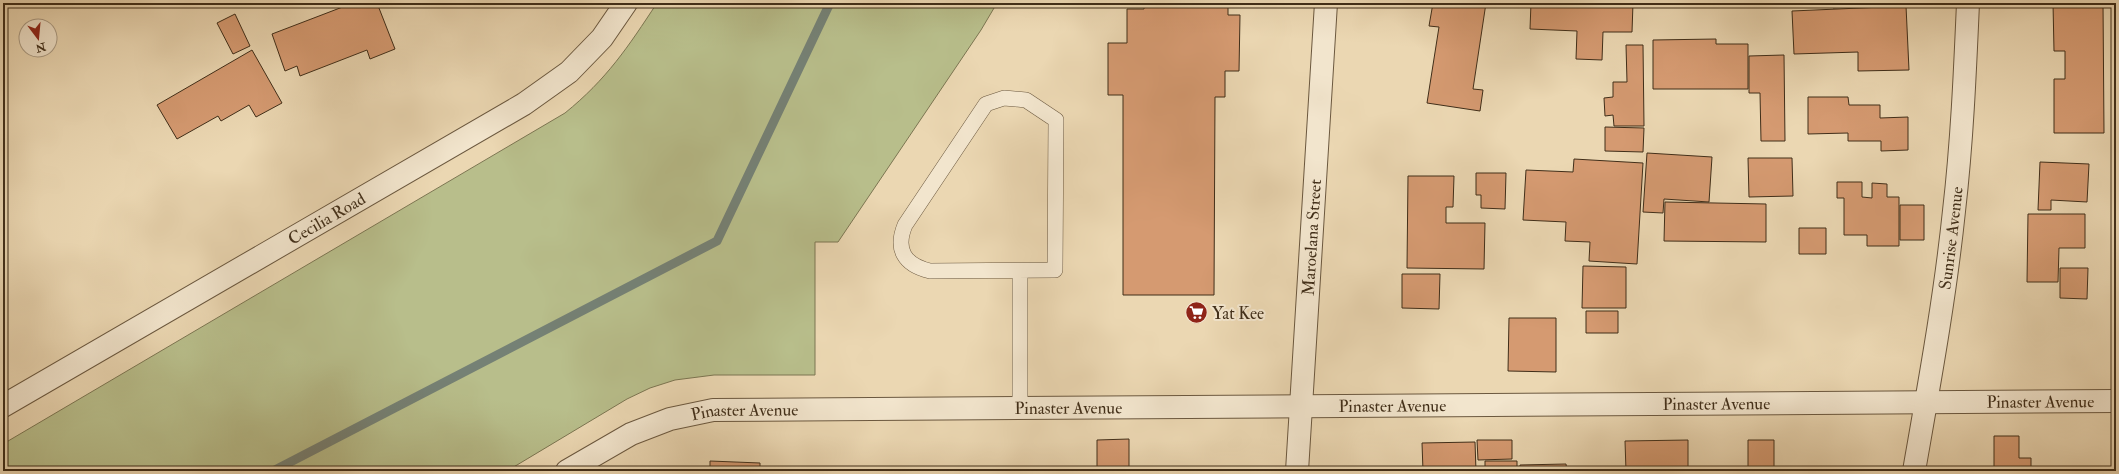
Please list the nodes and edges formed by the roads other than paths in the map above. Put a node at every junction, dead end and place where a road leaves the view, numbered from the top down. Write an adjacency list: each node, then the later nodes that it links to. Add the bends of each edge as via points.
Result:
1 (626, 3): 8 (street, Cecilia Road, via 602,38 569,72 524,104)
2 (1326, 3): 7 (street, Maroelana Street)
3 (1968, 3): 6 (street, Sunrise Avenue, via 1962,133 1954,212)
4 (1020, 271): 4 (lane, via 930,271 910,263 900,245 905,225 986,104 1004,98 1026,100 1056,120 1055,270); 9 (lane)
5 (2116, 401): 6 (street, Pinaster Avenue)
6 (1926, 403): 7 (street, Pinaster Avenue); 12 (street, Sunrise Avenue)
7 (1302, 405): 9 (street, Pinaster Avenue); 11 (street, Maroelana Street)
8 (3, 406)
9 (1020, 408): 10 (street, Pinaster Avenue, via 713,410 670,419 630,434)
10 (567, 471)
11 (1297, 471)
12 (1914, 471)

